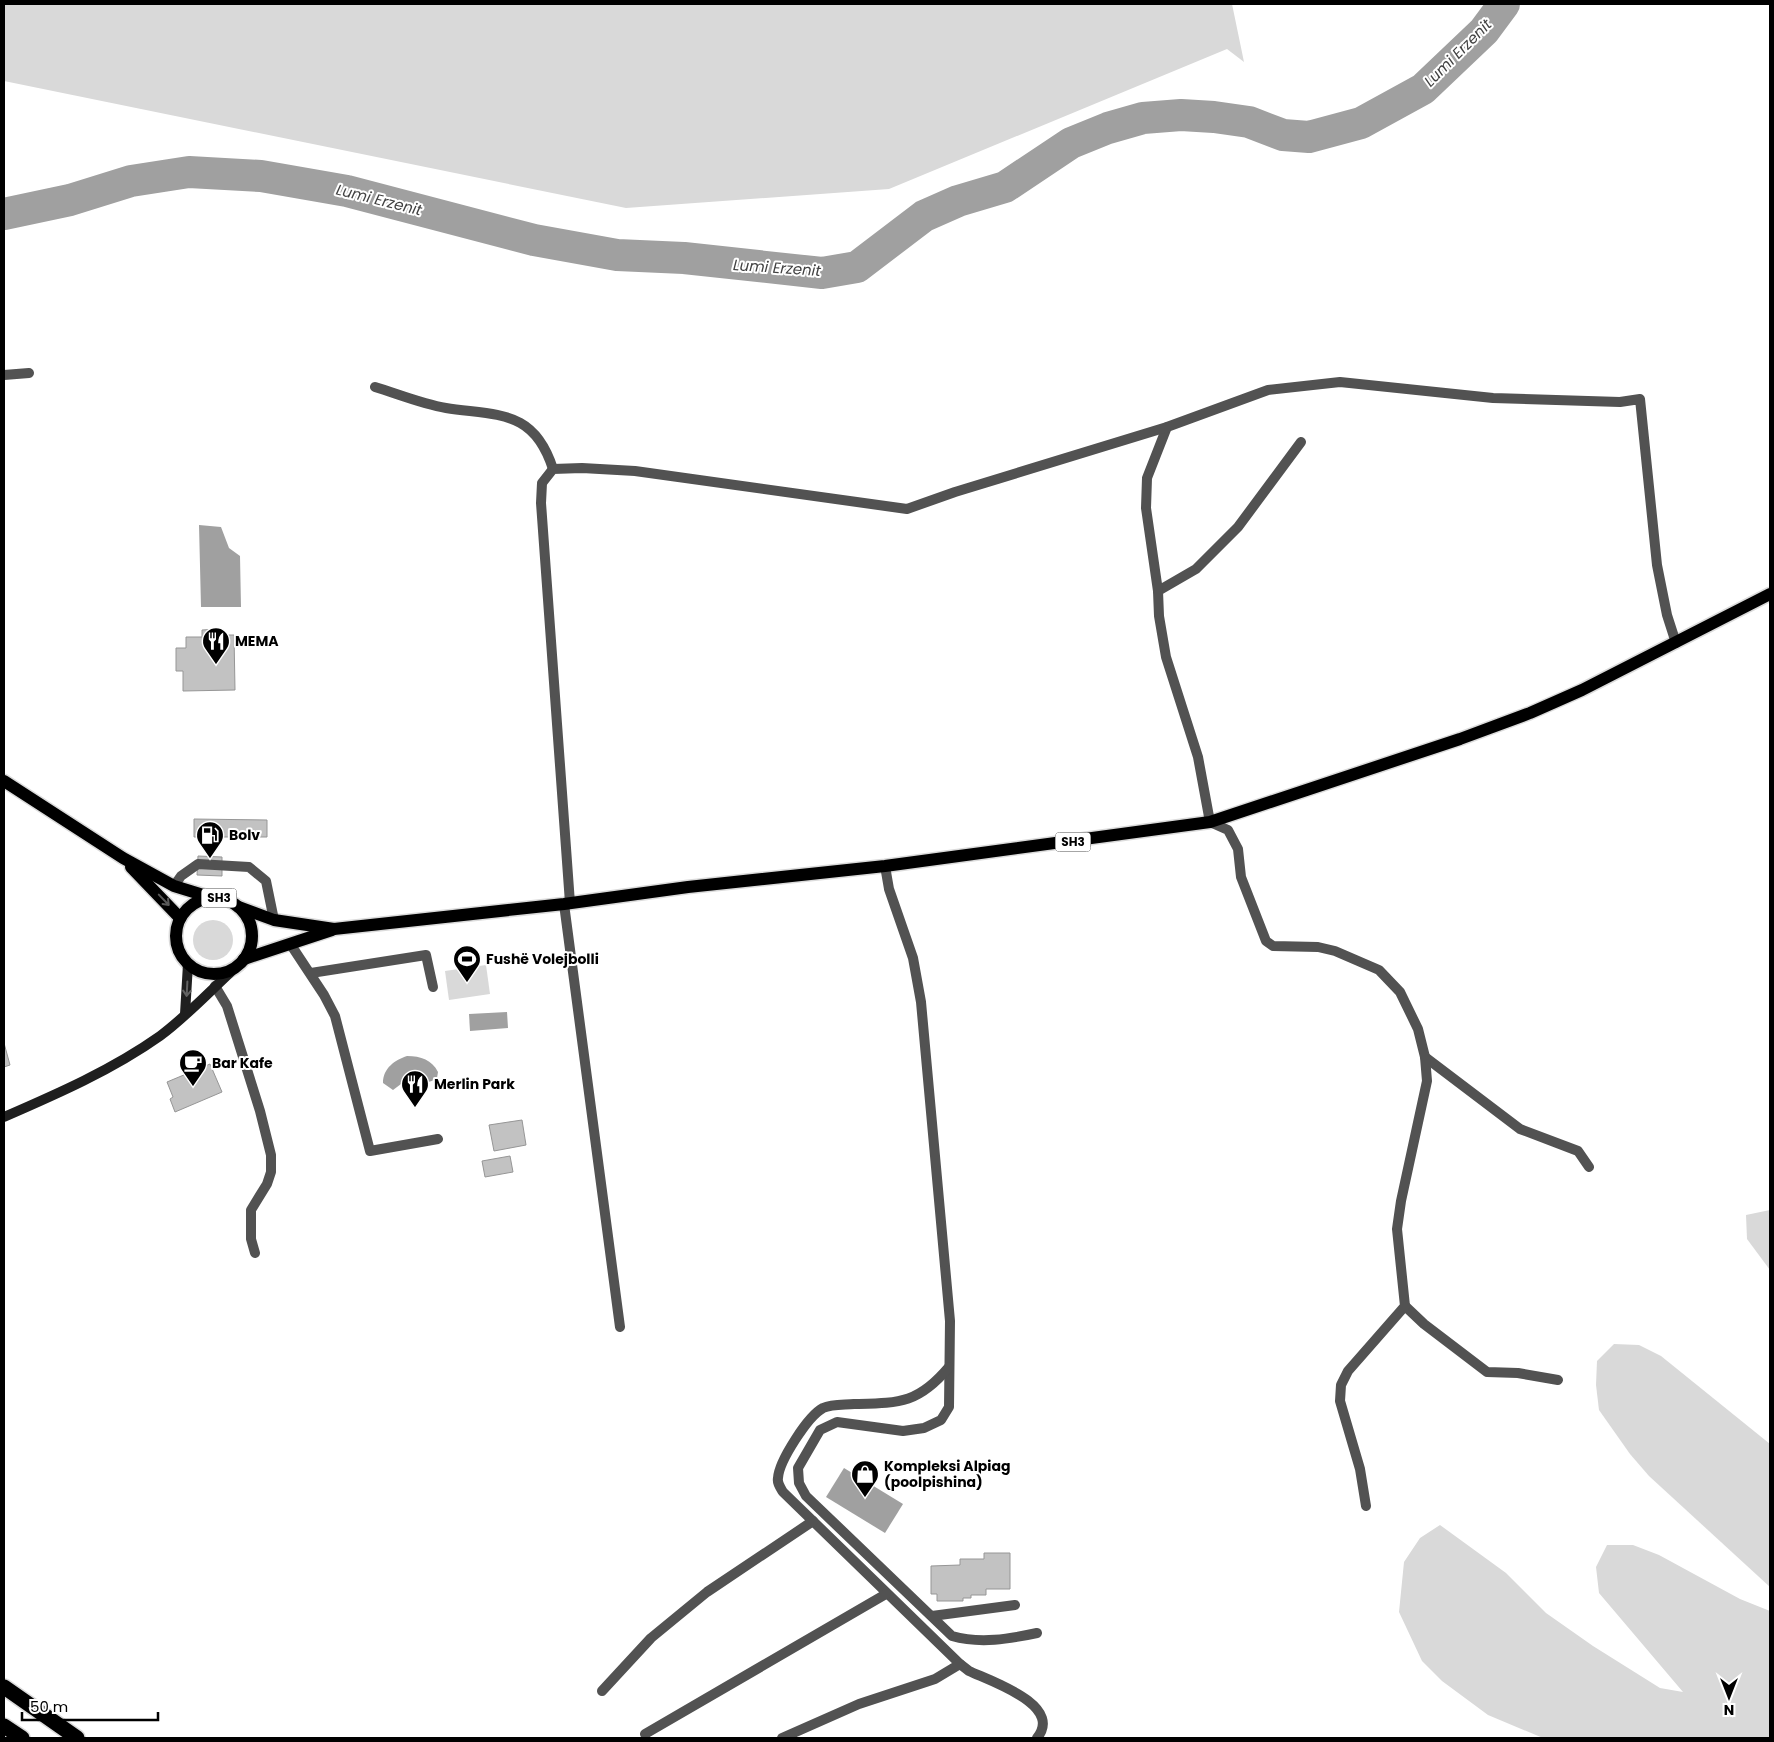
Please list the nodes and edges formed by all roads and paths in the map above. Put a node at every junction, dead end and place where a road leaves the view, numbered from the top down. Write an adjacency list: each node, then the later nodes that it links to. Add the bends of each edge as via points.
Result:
1 (29, 373): 2 (street)
2 (4, 376)
3 (375, 387): 6 (street, via 445,407 513,419 534,432 547,449)
4 (1167, 428): 6 (street, via 907,509 636,471); 7 (street, via 1147,478 1146,508); 9 (street, via 1268,390 1340,382 1492,398 1620,402 1640,399 1657,565)
5 (1301, 442): 7 (street, via 1238,527 1196,569)
6 (553, 469): 16 (street, via 542,483 541,504)
7 (1158, 591): 11 (street, via 1166,657 1198,757)
8 (1770, 594): 9 (main road, SH3)
9 (1676, 643): 11 (main road, SH3, via 1530,713)
10 (4, 781): 12 (main road, SH3)
11 (1210, 822): 13 (main road, SH3); 28 (street, via 1228,830 1238,849 1241,877 1266,942 1273,946 1318,947 1335,951 1380,970 1400,992 1408,1007)
12 (123, 858): 14 (main road, SH3); 18 (main road, SH3, one-way to 18)
13 (886, 866): 16 (main road, SH3, via 688,887); 35 (street, via 889,889 913,958 922,1002 947,1276)
14 (174, 886): 15 (main road, SH3); 19 (street, via 181,876 198,864 248,867 266,881)
15 (213, 898): 17 (main road, SH3, via 224,899); 18 (main road, SH3, via 196,902)
16 (567, 904): 20 (main road, SH3); 34 (street)
17 (239, 907): 19 (main road, SH3); 22 (main road, SH3, via 252,932 251,944)
18 (180, 918): 23 (main road, via 176,928 177,945)
19 (274, 920): 20 (main road, SH3)
20 (334, 929): 21 (main road, SH3)
21 (292, 944): 22 (main road, SH3); 24 (street)
22 (240, 963): 23 (main road, SH3, via 215,974); 25 (main road)
23 (188, 964): 27 (main road, one-way to 27)
24 (311, 973): 26 (street, via 426,955); 30 (street, via 335,1016 370,1151)
25 (215, 986): 27 (main road); 32 (street, via 227,1006 271,1154 267,1184 251,1210 251,1239)
26 (433, 987)
27 (186, 1014): 29 (main road, via 161,1035 116,1064)
28 (1425, 1057): 31 (street, via 1520,1129 1578,1151); 33 (street, via 1427,1081 1397,1229)
29 (4, 1117)
30 (438, 1139)
31 (1589, 1167)
32 (255, 1253)
33 (1405, 1306): 36 (street, via 1487,1372); 37 (street, via 1348,1371 1341,1385 1340,1401 1360,1469)
34 (620, 1327)
35 (949, 1367): 38 (street, via 935,1385 908,1400 825,1407 808,1420 780,1468 778,1483); 41 (street, via 948,1408 940,1420 924,1428 903,1431 837,1422 829,1424 820,1430 798,1468 799,1482 806,1496)
36 (1558, 1380)
37 (1366, 1506)
38 (813, 1521): 39 (street); 45 (street, via 707,1592 651,1638)
39 (886, 1594): 43 (street); 47 (street)
40 (1015, 1605): 41 (street)
41 (932, 1616): 42 (street, via 952,1636 964,1639 990,1640)
42 (1037, 1633)
43 (960, 1664): 50 (street, via 934,1679 859,1704); 51 (street, via 1034,1705 1043,1726)
44 (4, 1687): 49 (highway)
45 (602, 1691)
46 (4, 1726): 48 (highway)
47 (645, 1734)
48 (22, 1738)
49 (78, 1738)
50 (782, 1738)
51 (1037, 1738)

